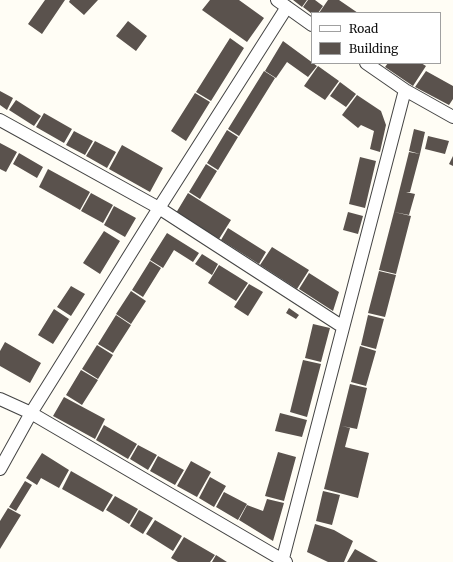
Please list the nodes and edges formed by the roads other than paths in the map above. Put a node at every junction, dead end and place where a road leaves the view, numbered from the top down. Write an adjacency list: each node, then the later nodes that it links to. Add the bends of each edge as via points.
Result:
1 (277, 0): 2 (street)
2 (287, 7): 3 (street); 8 (street)
3 (311, 24)
4 (367, 64): 5 (street)
5 (405, 90): 6 (street); 9 (street)
6 (453, 117)
7 (0, 120): 8 (street)
8 (159, 208): 9 (street); 11 (street)
9 (343, 327): 13 (street)
10 (0, 399): 11 (street)
11 (31, 413): 12 (street); 13 (street)
12 (0, 469)
13 (284, 561)

